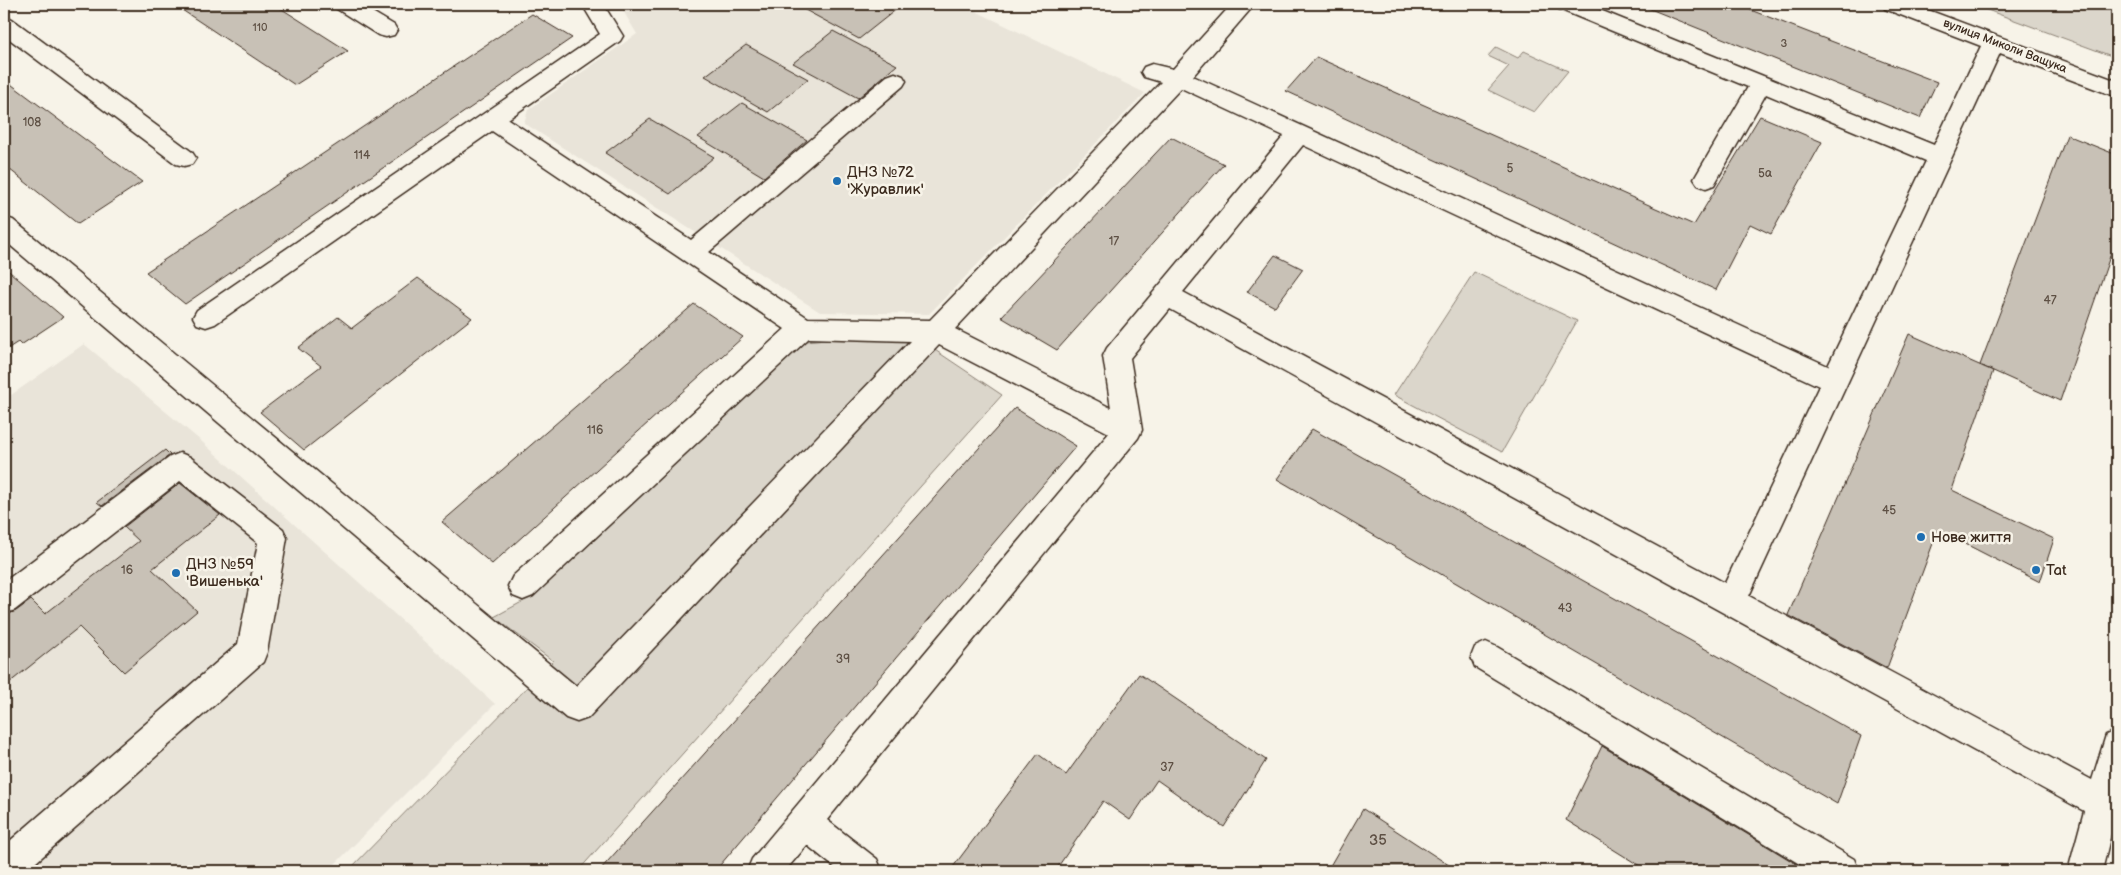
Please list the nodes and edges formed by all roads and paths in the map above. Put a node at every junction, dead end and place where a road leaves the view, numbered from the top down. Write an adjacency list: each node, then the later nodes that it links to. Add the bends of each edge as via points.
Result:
1 (344, 4): 7 (street)
2 (593, 4): 14 (street, via 612,36)
3 (1566, 4): 12 (street)
4 (1892, 4): 8 (street, вулиця Миколи Ващука)
5 (1234, 7): 10 (street)
6 (4, 24): 17 (street)
7 (386, 30)
8 (1994, 42): 13 (street, вулиця Миколи Ващука); 16 (street)
9 (1152, 72): 10 (street)
10 (1178, 78): 15 (street); 24 (street)
11 (895, 81): 20 (street)
12 (1761, 83): 16 (street); 18 (street)
13 (2117, 89)
14 (491, 119): 20 (street); 22 (street)
15 (1300, 133): 21 (street); 25 (street)
16 (1940, 157): 25 (street)
17 (184, 158)
18 (1706, 179)
19 (5, 229): 24 (street, via 577,707)
20 (692, 253): 23 (street)
21 (1166, 295): 26 (street, via 1116,356); 29 (street)
22 (206, 317)
23 (803, 328): 24 (street); 27 (street)
24 (936, 331): 26 (street)
25 (1835, 382): 29 (street)
26 (1128, 430): 33 (street)
27 (523, 586)
28 (4, 600): 34 (street, via 180,465 273,538 252,652)
29 (1731, 602): 32 (street)
30 (1486, 657): 37 (street)
31 (2117, 746): 32 (street)
32 (2102, 803): 38 (street)
33 (804, 822): 35 (street); 36 (street)
34 (4, 868)
35 (764, 871)
36 (865, 871)
37 (1842, 871)
38 (2085, 871)

